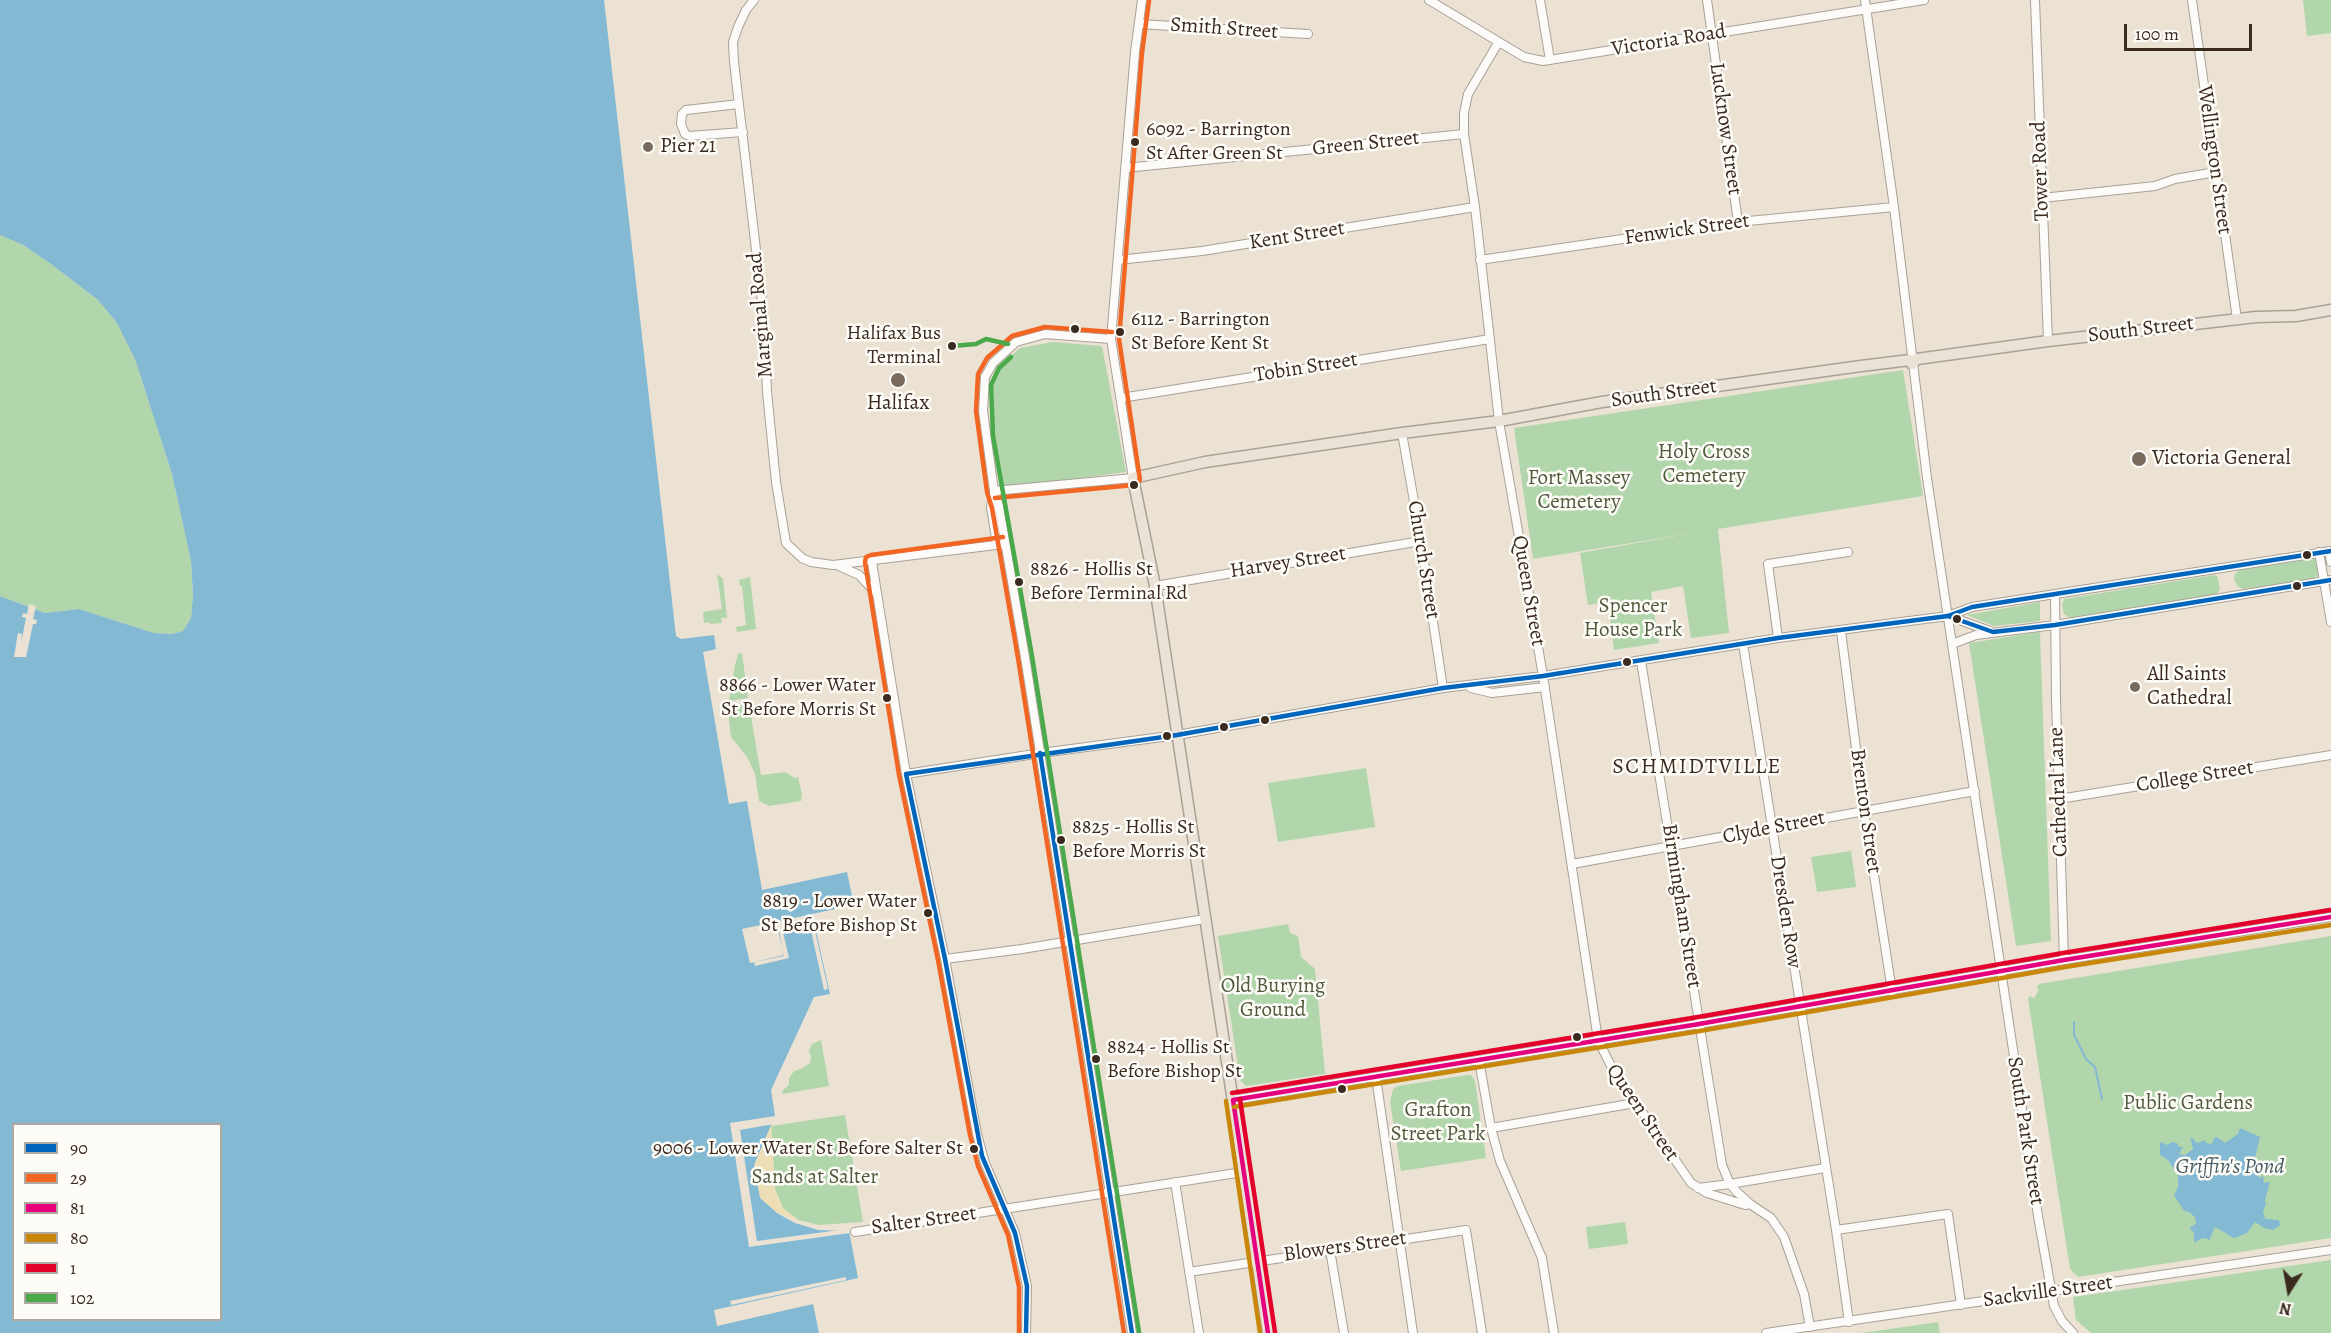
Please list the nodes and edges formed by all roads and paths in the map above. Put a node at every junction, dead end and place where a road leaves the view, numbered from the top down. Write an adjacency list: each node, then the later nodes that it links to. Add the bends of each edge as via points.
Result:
1 (754, 0): 15 (street, Marginal Road, via 733,42)
2 (1142, 0): 10 (street)
3 (1429, 0): 13 (street, Victoria Road)
4 (1540, 0): 14 (street)
5 (1707, 0): 12 (street, Lucknow Street)
6 (1924, 0): 9 (street, Victoria Road)
7 (2035, 0): 20 (street, Tower Road)
8 (2192, 0): 19 (street, Wellington Street)
9 (1866, 4): 12 (street, Victoria Road); 22 (street, South Park Street)
10 (1139, 24): 11 (street, Smith Street); 18 (street)
11 (1308, 34)
12 (1713, 34): 14 (street, Victoria Road); 23 (street, Lucknow Street)
13 (1498, 43): 14 (street, Victoria Road, via 1530,60); 17 (street, Queen Street, via 1468,94)
14 (1550, 60)
15 (739, 104): 16 (street, Marginal Road); 16 (street, via 695,108 682,114 681,124 685,134 695,136)
16 (742, 132): 44 (street, Marginal Road, via 764,318 767,392 781,522 786,543 794,552 811,562)
17 (1464, 134): 18 (street, Green Street); 21 (street, Queen Street)
18 (1125, 168): 24 (street)
19 (2216, 172): 20 (street, via 2155,186); 27 (street, Wellington Street)
20 (2042, 198): 30 (street, Tower Road)
21 (1475, 207): 24 (street, Kent Street, via 1202,251); 25 (street, Queen Street)
22 (1894, 207): 23 (street, Fenwick Street); 31 (street, South Park Street)
23 (1738, 222): 25 (street, Fenwick Street)
24 (1118, 260): 28 (street)
25 (1480, 260): 29 (street, Queen Street)
26 (2331, 310): 27 (main road, South Street)
27 (2237, 319): 30 (main road, South Street)
28 (1111, 339): 32 (street); 36 (street, via 1045,334 1029,337 1016,342 993,363 983,384 983,404)
29 (1490, 339): 32 (street, Tobin Street); 33 (street, Queen Street)
30 (2048, 341): 31 (main road, South Street, via 1917,359)
31 (1912, 364): 33 (main road, South Street, via 1910,360 1839,369 1602,402); 49 (street, South Park Street)
32 (1121, 398): 35 (street)
33 (1499, 421): 34 (main road, South Street); 58 (street, Queen Street)
34 (1402, 433): 35 (main road, South Street, via 1205,462); 37 (street, Church Street)
35 (1133, 478): 36 (street, South Street); 46 (main road)
36 (994, 491): 38 (street, via 991,507)
37 (1421, 541): 46 (street, Harvey Street); 61 (street, Church Street)
38 (1001, 545): 42 (street, Marginal Road); 63 (street)
39 (2330, 551): 41 (street); 43 (street)
40 (1848, 552): 54 (street, via 1768,564)
41 (2319, 552): 45 (street); 48 (street)
42 (872, 562): 44 (street, Marginal Road); 47 (street)
43 (2331, 562)
44 (833, 565): 47 (street, via 859,575)
45 (2328, 581): 50 (street); 51 (street)
46 (1155, 586): 62 (main road)
47 (876, 594): 65 (street)
48 (2055, 594): 49 (street, via 1972,607); 51 (street, Cathedral Lane)
49 (1948, 616): 52 (street); 53 (street); 56 (street, South Park Street)
50 (2331, 622)
51 (2055, 625): 53 (street); 67 (street, Cathedral Lane)
52 (1841, 631): 54 (street); 68 (street, Brenton Street)
53 (1994, 632): 56 (street, via 1965,637)
54 (1778, 638): 55 (street)
55 (1743, 644): 57 (street); 69 (street, Dresden Row)
56 (1952, 644): 66 (street, South Park Street)
57 (1641, 661): 58 (street); 70 (street, Birmingham Street)
58 (1543, 676): 59 (street); 60 (street, Queen Street)
59 (1463, 686): 60 (street, via 1492,693); 61 (street)
60 (1545, 687): 71 (street, Queen Street)
61 (1443, 688): 62 (street)
62 (1178, 735): 63 (street); 73 (main road)
63 (1040, 753): 65 (street); 74 (street)
64 (2331, 755): 67 (street, College Street)
65 (906, 774): 75 (street)
66 (1975, 791): 68 (street, Clyde Street); 77 (street, South Park Street)
67 (2059, 799): 76 (street, Cathedral Lane)
68 (1864, 811): 69 (street, Clyde Street); 78 (street, Brenton Street)
69 (1772, 829): 70 (street, Clyde Street); 79 (street, Dresden Row)
70 (1672, 846): 71 (street, Clyde Street); 80 (street, Birmingham Street)
71 (1572, 864): 81 (street, Queen Street)
72 (2331, 917): 76 (street)
73 (1205, 919): 74 (street); 84 (main road)
74 (1068, 941): 75 (street); 92 (street)
75 (945, 958): 94 (street, via 982,1156)
76 (2064, 960): 77 (street)
77 (2002, 971): 78 (street); 102 (street, South Park Street)
78 (1892, 991): 79 (street)
79 (1799, 1007): 80 (street); 87 (street, Dresden Row)
80 (1699, 1024): 81 (street); 90 (street, Birmingham Street, via 1722,1165)
81 (1598, 1040): 82 (street); 85 (street, Queen Street)
82 (1479, 1060): 83 (street); 86 (street)
83 (1376, 1077): 84 (street); 97 (street)
84 (1233, 1100): 88 (main road)
85 (1635, 1103): 86 (street); 91 (street, Queen Street)
86 (1491, 1128): 113 (street, via 1500,1161 1542,1258)
87 (1825, 1168): 90 (street); 95 (street, Dresden Row)
88 (1243, 1172): 89 (street, Salter Street); 100 (main road)
89 (1175, 1182): 92 (street, Salter Street); 101 (street)
90 (1730, 1185): 91 (street); 93 (street, Queen Street)
91 (1697, 1188): 93 (street, Queen Street)
92 (1108, 1192): 94 (street, Salter Street); 107 (street)
93 (1750, 1204): 105 (street, Queen Street, via 1771,1218 1784,1237 1804,1294)
94 (1005, 1209): 96 (street, Salter Street); 106 (street, via 1016,1233 1027,1286)
95 (1836, 1230): 103 (street, via 1948,1214); 104 (street, Dresden Row)
96 (855, 1232)
97 (1400, 1239): 98 (street, Blowers Street); 111 (street); 112 (street, Blowers Street, via 1466,1230)
98 (1330, 1250): 100 (street, Blowers Street); 110 (street)
99 (2331, 1250): 102 (street, Sackville Street)
100 (1257, 1260): 101 (street, Blowers Street); 109 (main road)
101 (1189, 1272): 108 (street)
102 (2051, 1291): 103 (street, Sackville Street); 115 (street, South Park Street, via 2054,1306)
103 (1961, 1305): 104 (street, Sackville Street)
104 (1849, 1322): 105 (street, Sackville Street)
105 (1809, 1327): 114 (street, Sackville Street)
106 (1026, 1333)
107 (1132, 1333)
108 (1198, 1333)
109 (1268, 1333)
110 (1344, 1333)
111 (1413, 1333)
112 (1482, 1333)
113 (1554, 1333)
114 (1766, 1333)
115 (2073, 1333)

